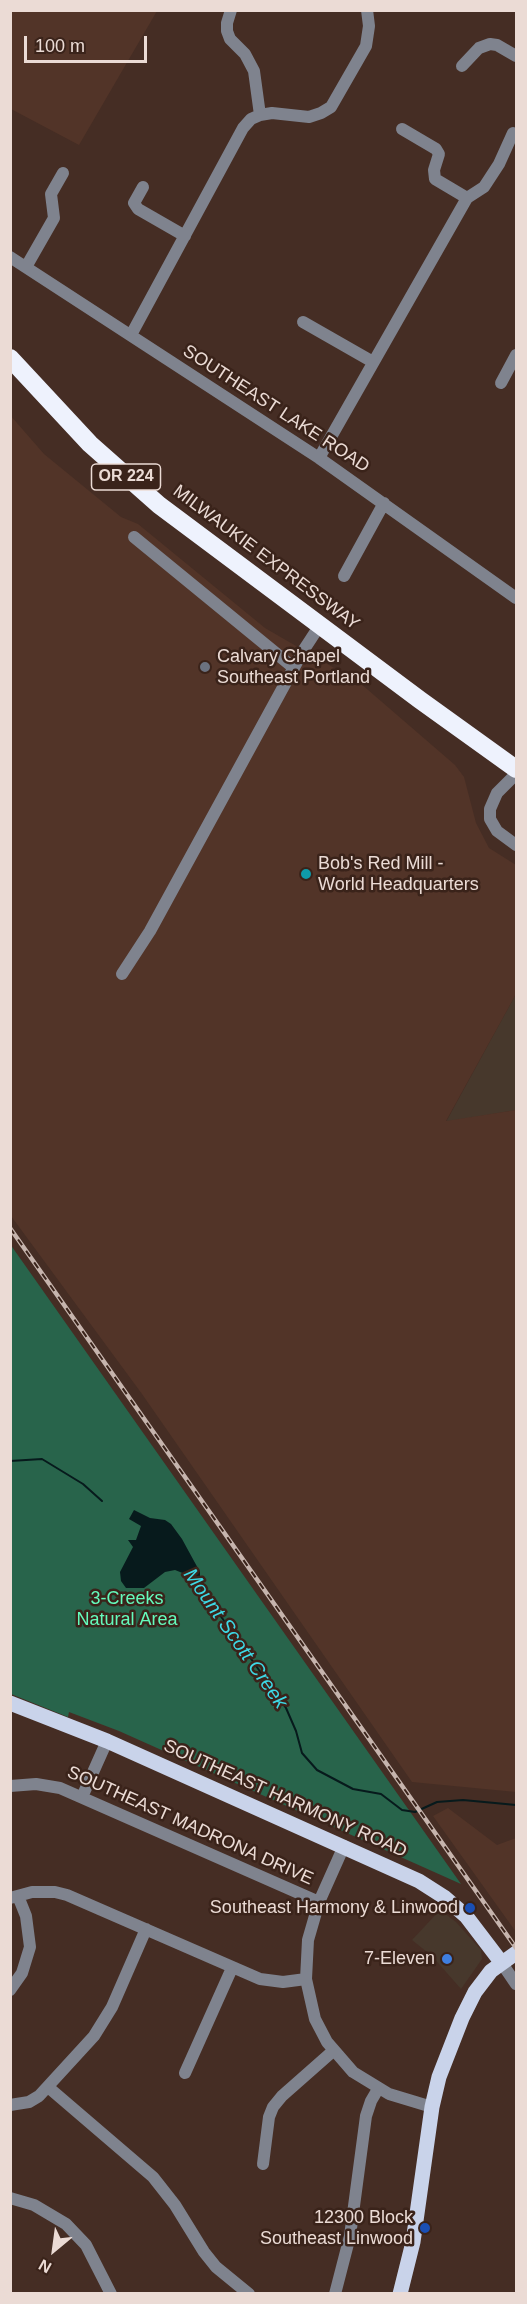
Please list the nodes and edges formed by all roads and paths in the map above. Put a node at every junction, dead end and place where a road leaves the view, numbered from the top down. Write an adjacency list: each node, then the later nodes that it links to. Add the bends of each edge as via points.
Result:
1 (231, 10): 5 (street, via 227,31 254,71)
2 (368, 10): 5 (street, via 366,46 331,106 309,117)
3 (516, 56): 4 (street, via 490,44 480,48)
4 (462, 66)
5 (260, 115): 11 (street, via 243,128)
6 (402, 129): 10 (street, via 436,149 439,154 435,178)
7 (513, 133): 10 (street, via 484,187)
8 (63, 173): 13 (street, via 51,194 54,218)
9 (143, 188): 11 (street, via 134,203 138,209)
10 (466, 198): 18 (street)
11 (184, 236): 15 (street)
12 (10, 256): 13 (street, SOUTHEAST LAKE ROAD)
13 (26, 267): 15 (street, SOUTHEAST LAKE ROAD)
14 (303, 322): 18 (street)
15 (131, 335): 20 (street, SOUTHEAST LAKE ROAD)
16 (516, 355): 19 (street)
17 (10, 358): 25 (highway, MILWAUKIE EXPRESSWAY / OR 224, via 116,468 159,505)
18 (372, 362): 20 (street)
19 (501, 383)
20 (319, 458): 21 (street, SOUTHEAST LAKE ROAD)
21 (384, 503): 23 (street); 24 (street, SOUTHEAST LAKE ROAD)
22 (134, 537): 26 (street)
23 (344, 576)
24 (516, 598)
25 (320, 625): 26 (street); 27 (highway, MILWAUKIE EXPRESSWAY / OR 224)
26 (294, 668): 30 (street, via 150,931)
27 (516, 769)
28 (516, 774): 29 (street, via 497,793 489,809 497,831)
29 (516, 846)
30 (122, 974)
31 (10, 1703): 32 (main road, SOUTHEAST HARMONY ROAD)
32 (107, 1741): 34 (street); 35 (main road, SOUTHEAST HARMONY ROAD)
33 (10, 1786): 34 (street, SOUTHEAST MADRONA DRIVE, via 48,1785)
34 (82, 1797): 37 (street, SOUTHEAST MADRONA DRIVE)
35 (344, 1846): 37 (street); 40 (main road, SOUTHEAST HARMONY ROAD, via 401,1871 444,1897 466,1916)
36 (14, 1897): 38 (street, via 44,1892 68,1895); 44 (street, via 26,1916 30,1947 22,1973)
37 (319, 1902): 42 (street, via 308,1940)
38 (146, 1929): 41 (street); 47 (street, via 104,2022)
39 (516, 1953): 40 (main road)
40 (501, 1962): 43 (street); 50 (main road, via 466,2009 439,2077)
41 (232, 1968): 42 (street, via 272,1982); 46 (street)
42 (306, 1980): 45 (street, via 315,2019)
43 (516, 1984)
44 (10, 1990)
45 (333, 2051): 48 (street, via 353,2072); 51 (street, via 273,2107)
46 (185, 2073)
47 (48, 2087): 49 (street, via 29,2102); 54 (street, via 147,2172 175,2205 216,2267)
48 (378, 2089): 50 (street); 55 (street, via 366,2116 351,2228)
49 (10, 2105)
50 (432, 2107): 56 (main road, via 413,2242)
51 (263, 2164)
52 (10, 2198): 53 (street, via 34,2205 66,2224 90,2252)
53 (111, 2294)
54 (249, 2294)
55 (335, 2294)
56 (400, 2294)

